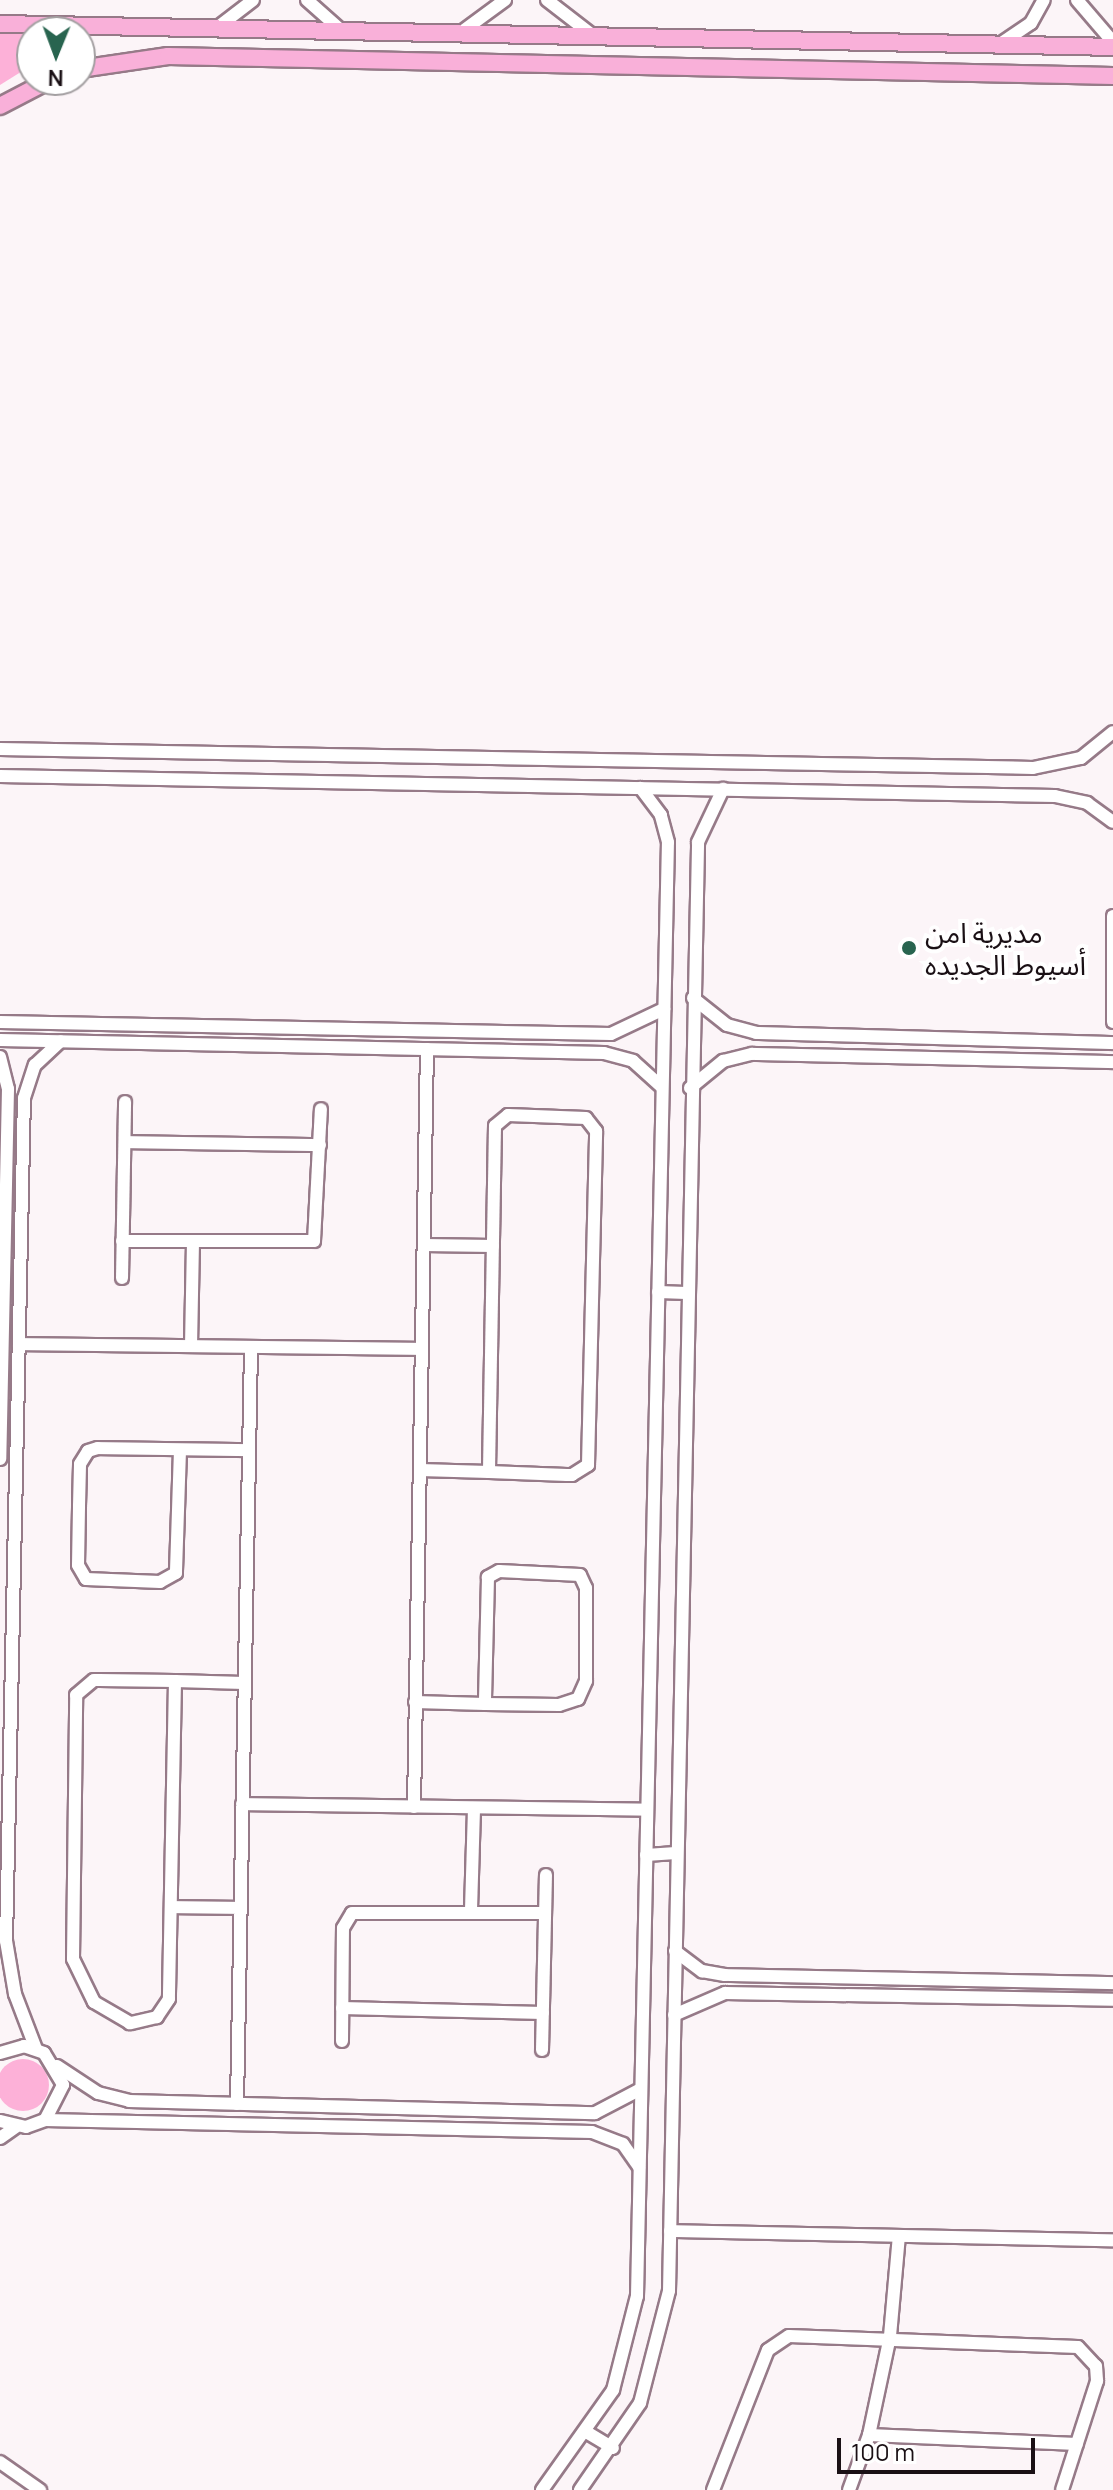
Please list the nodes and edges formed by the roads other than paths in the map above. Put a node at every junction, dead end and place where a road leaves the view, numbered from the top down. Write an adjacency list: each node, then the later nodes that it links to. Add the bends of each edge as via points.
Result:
1 (253, 0): 8 (street)
2 (307, 0): 9 (street)
3 (505, 0): 10 (street)
4 (547, 0): 11 (street)
5 (1044, 0): 13 (street, via 1031,23)
6 (1077, 0): 14 (street)
7 (0, 24): 8 (main road)
8 (216, 28): 9 (main road)
9 (342, 31): 10 (main road)
10 (460, 33): 11 (main road)
11 (594, 36): 12 (main road)
12 (776, 39): 13 (main road); 16 (main road)
13 (1000, 44): 14 (main road)
14 (1113, 44)
15 (96, 67): 16 (main road, via 168,56)
16 (777, 68): 17 (main road)
17 (1113, 76)
18 (19, 96): 19 (main road)
19 (0, 106)
20 (1113, 732): 22 (street, via 1081,758 1033,768)
21 (0, 749): 22 (street)
22 (397, 756): 24 (street)
23 (0, 776): 24 (street)
24 (397, 784): 25 (street)
25 (641, 788): 26 (street); 30 (street, via 667,833)
26 (723, 789): 27 (street, via 1055,796 1087,803); 29 (street, via 699,832)
27 (1113, 822)
28 (1113, 916): 32 (street)
29 (693, 998): 37 (street, via 727,1025 756,1033); 44 (street)
30 (664, 1009): 34 (street, via 611,1034); 43 (street)
31 (0, 1022): 33 (street)
32 (1113, 1022)
33 (214, 1026): 34 (street); 38 (street)
34 (506, 1032): 40 (street)
35 (0, 1040): 36 (street)
36 (61, 1041): 38 (street); 54 (street, via 42,1055 26,1086)
37 (1113, 1043)
38 (215, 1045): 39 (street)
39 (427, 1049): 40 (street); 51 (street)
40 (506, 1051): 43 (street, via 608,1053 633,1061)
41 (0, 1057): 53 (street, via 8,1089)
42 (1113, 1062): 44 (street, via 752,1054 723,1061)
43 (662, 1087): 56 (street)
44 (690, 1088): 57 (street)
45 (125, 1102): 47 (street)
46 (321, 1109): 48 (street)
47 (125, 1142): 48 (street); 49 (street)
48 (320, 1145): 50 (street, via 314,1241)
49 (122, 1241): 50 (street); 55 (street)
50 (193, 1242): 59 (street)
51 (424, 1245): 52 (street); 61 (street)
52 (493, 1246): 66 (street); 66 (street, via 498,1120 591,1121 590,1460 572,1475)
53 (4, 1260): 54 (street); 64 (street)
54 (21, 1261): 58 (street)
55 (122, 1278)
56 (658, 1292): 57 (street); 75 (street)
57 (687, 1293): 76 (street)
58 (19, 1344): 59 (street); 69 (street)
59 (191, 1346): 60 (street)
60 (251, 1347): 61 (street); 63 (street)
61 (422, 1349): 65 (street)
62 (180, 1450): 62 (street, via 84,1455 78,1565 86,1579 160,1582 176,1573); 63 (street)
63 (249, 1450): 68 (street)
64 (0, 1459)
65 (420, 1470): 66 (street); 70 (street)
66 (489, 1472)
67 (175, 1681): 68 (street); 79 (street); 79 (street, via 94,1680 76,1695 71,1947 82,1985 110,2015 139,2023 167,2006)
68 (244, 1683): 72 (street)
69 (6, 1692): 90 (street, via 7,1955)
70 (415, 1702): 71 (street); 73 (street)
71 (485, 1704): 71 (street, via 566,1705 583,1694 586,1588 580,1575 499,1571 488,1577)
72 (242, 1804): 73 (street); 80 (street)
73 (414, 1807): 74 (street)
74 (474, 1808): 75 (street); 81 (street)
75 (647, 1810): 77 (street)
76 (676, 1853): 77 (street); 83 (street)
77 (646, 1855): 94 (street)
78 (546, 1875): 82 (street)
79 (171, 1907): 80 (street)
80 (240, 1908): 96 (street)
81 (471, 1910): 82 (street); 86 (street, via 352,1913 343,1928)
82 (545, 1913): 87 (street)
83 (675, 1951): 84 (street, via 713,1974); 88 (street)
84 (1113, 1983)
85 (1113, 2000): 88 (street, via 725,1993)
86 (342, 2008): 87 (street); 89 (street)
87 (543, 2013): 91 (street)
88 (674, 2015): 105 (street)
89 (342, 2041)
90 (36, 2049): 92 (street); 93 (street)
91 (542, 2050)
92 (0, 2053)
93 (57, 2066): 95 (street, via 109,2097); 98 (street, via 62,2095)
94 (641, 2089): 97 (street, via 595,2113); 104 (street)
95 (190, 2103): 96 (street); 100 (street)
96 (237, 2104): 97 (street)
97 (488, 2110): 102 (street)
98 (45, 2120): 100 (street); 101 (street)
99 (0, 2121): 101 (street)
100 (189, 2123): 102 (street)
101 (16, 2127): 103 (street)
102 (487, 2129): 104 (street, via 600,2133 623,2144)
103 (0, 2138)
104 (639, 2167): 109 (street, via 634,2320 617,2379)
105 (670, 2231): 106 (street); 112 (street, via 669,2291 654,2361)
106 (899, 2236): 107 (street); 108 (street)
107 (1113, 2240)
108 (890, 2336): 110 (street); 111 (street, via 1078,2347 1096,2366 1097,2381); 117 (street, via 789,2336 774,2344)
109 (588, 2433): 112 (street); 115 (street)
110 (869, 2435): 111 (street); 118 (street)
111 (1077, 2444): 119 (street)
112 (613, 2448): 116 (street)
113 (0, 2462): 114 (street)
114 (40, 2490)
115 (542, 2490)
116 (580, 2490)
117 (713, 2490)
118 (849, 2490)
119 (1062, 2490)

